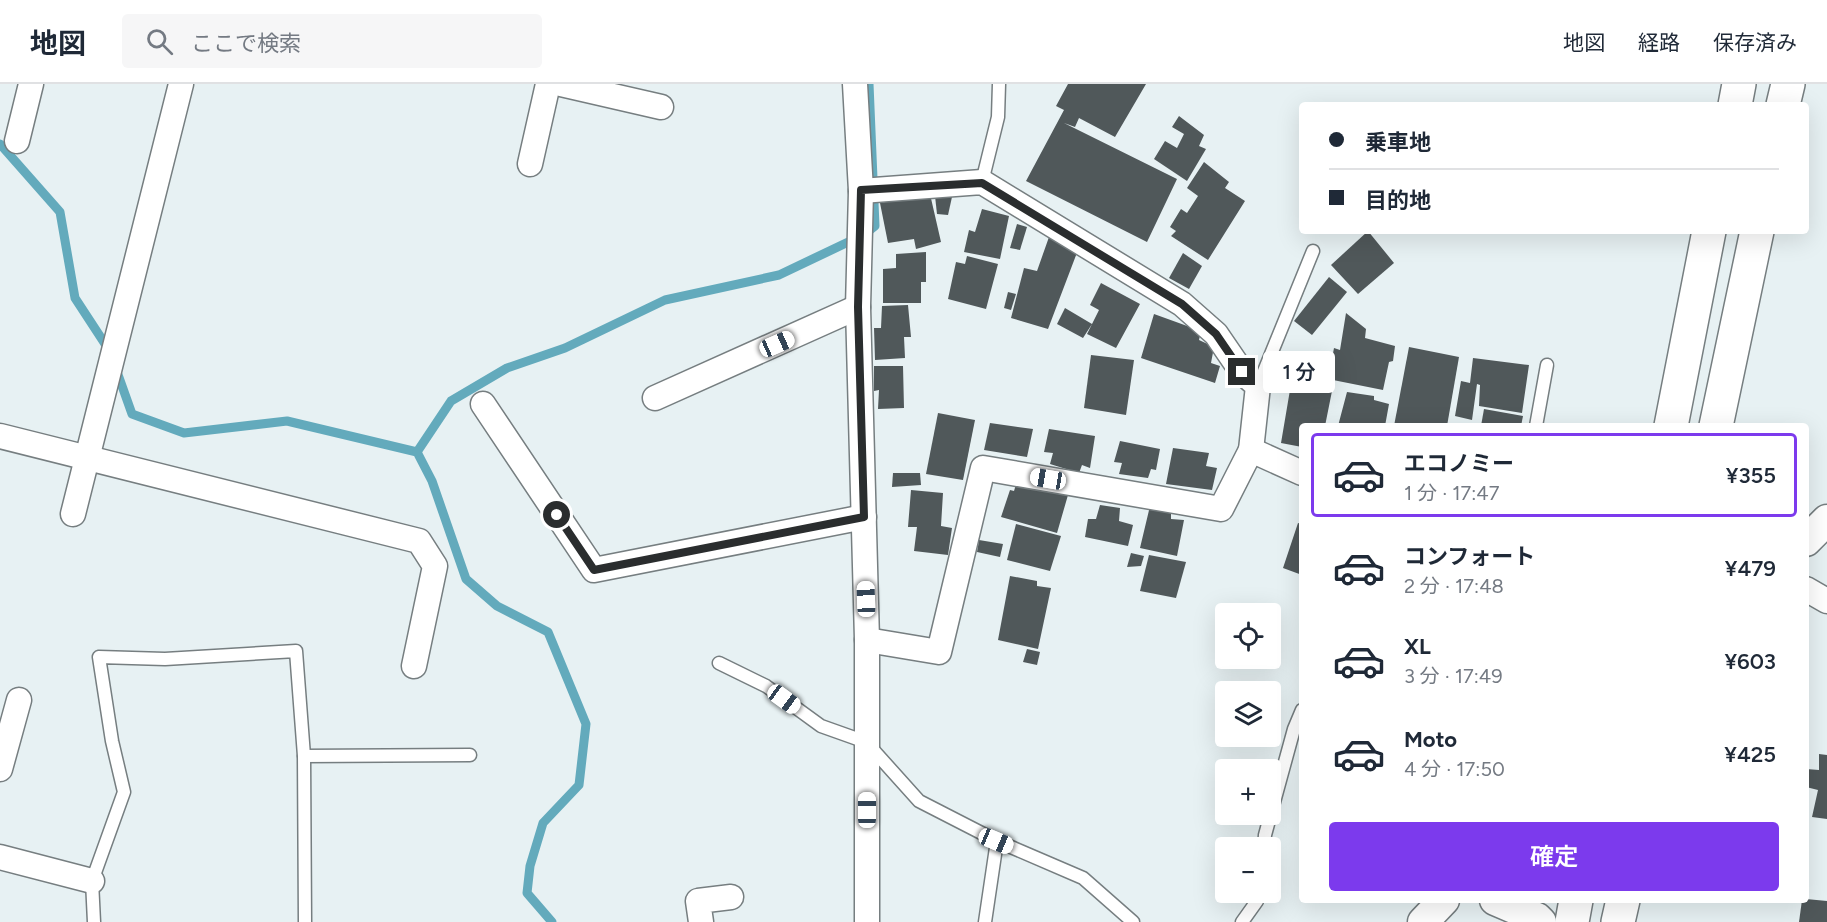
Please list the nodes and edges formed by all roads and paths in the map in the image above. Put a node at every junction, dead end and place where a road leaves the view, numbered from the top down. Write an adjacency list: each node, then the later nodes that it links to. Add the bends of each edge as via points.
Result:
1 (31, 84): 12 (street)
2 (181, 84): 29 (street)
3 (548, 84): 13 (street)
4 (561, 84): 11 (street)
5 (855, 84): 15 (street)
6 (999, 84): 14 (lane, via 998,117)
7 (1739, 84): 9 (main road)
8 (1788, 84): 10 (main road)
9 (1736, 102)
10 (1784, 102)
11 (661, 107)
12 (17, 141)
13 (530, 164)
14 (982, 183): 15 (street, via 896,188); 21 (street, via 1182,304 1216,334 1242,372)
15 (861, 198): 19 (street)
16 (1708, 234): 25 (main road)
17 (1756, 234): 26 (main road)
18 (1313, 252): 21 (lane)
19 (858, 307): 22 (street); 32 (street)
20 (1547, 365): 24 (lane)
21 (1258, 386): 28 (street)
22 (655, 398)
23 (483, 404): 32 (street, via 594,570)
24 (1537, 423)
25 (1672, 423)
26 (1717, 423)
27 (0, 436): 29 (street)
28 (1251, 450): 30 (street); 35 (street, via 1221,509 982,468 939,652)
29 (87, 458): 31 (street); 37 (street, via 419,541 435,566)
30 (1299, 472)
31 (73, 514)
32 (864, 517): 35 (street)
33 (1809, 591): 34 (street)
34 (1827, 601)
35 (867, 640): 40 (street)
36 (718, 663): 40 (lane, via 766,686 821,726)
37 (414, 666)
38 (19, 700): 43 (street)
39 (1299, 717): 44 (lane)
40 (867, 742): 45 (lane, via 919,801); 56 (street)
41 (470, 755): 42 (lane)
42 (303, 756): 47 (lane, via 296,651 165,658 99,657 124,792); 54 (lane)
43 (0, 769)
44 (1265, 837)
45 (996, 841): 57 (lane); 58 (lane, via 1083,878)
46 (0, 857): 47 (street)
47 (92, 881): 53 (lane)
48 (731, 897): 55 (street, via 698,901)
49 (1256, 903): 59 (lane)
50 (1503, 903): 60 (street)
51 (1575, 903): 61 (main road)
52 (1622, 903): 62 (main road)
53 (94, 922)
54 (305, 922)
55 (701, 922)
56 (867, 922)
57 (986, 922)
58 (1133, 922)
59 (1242, 922)
60 (1541, 922)
61 (1572, 922)
62 (1618, 922)

